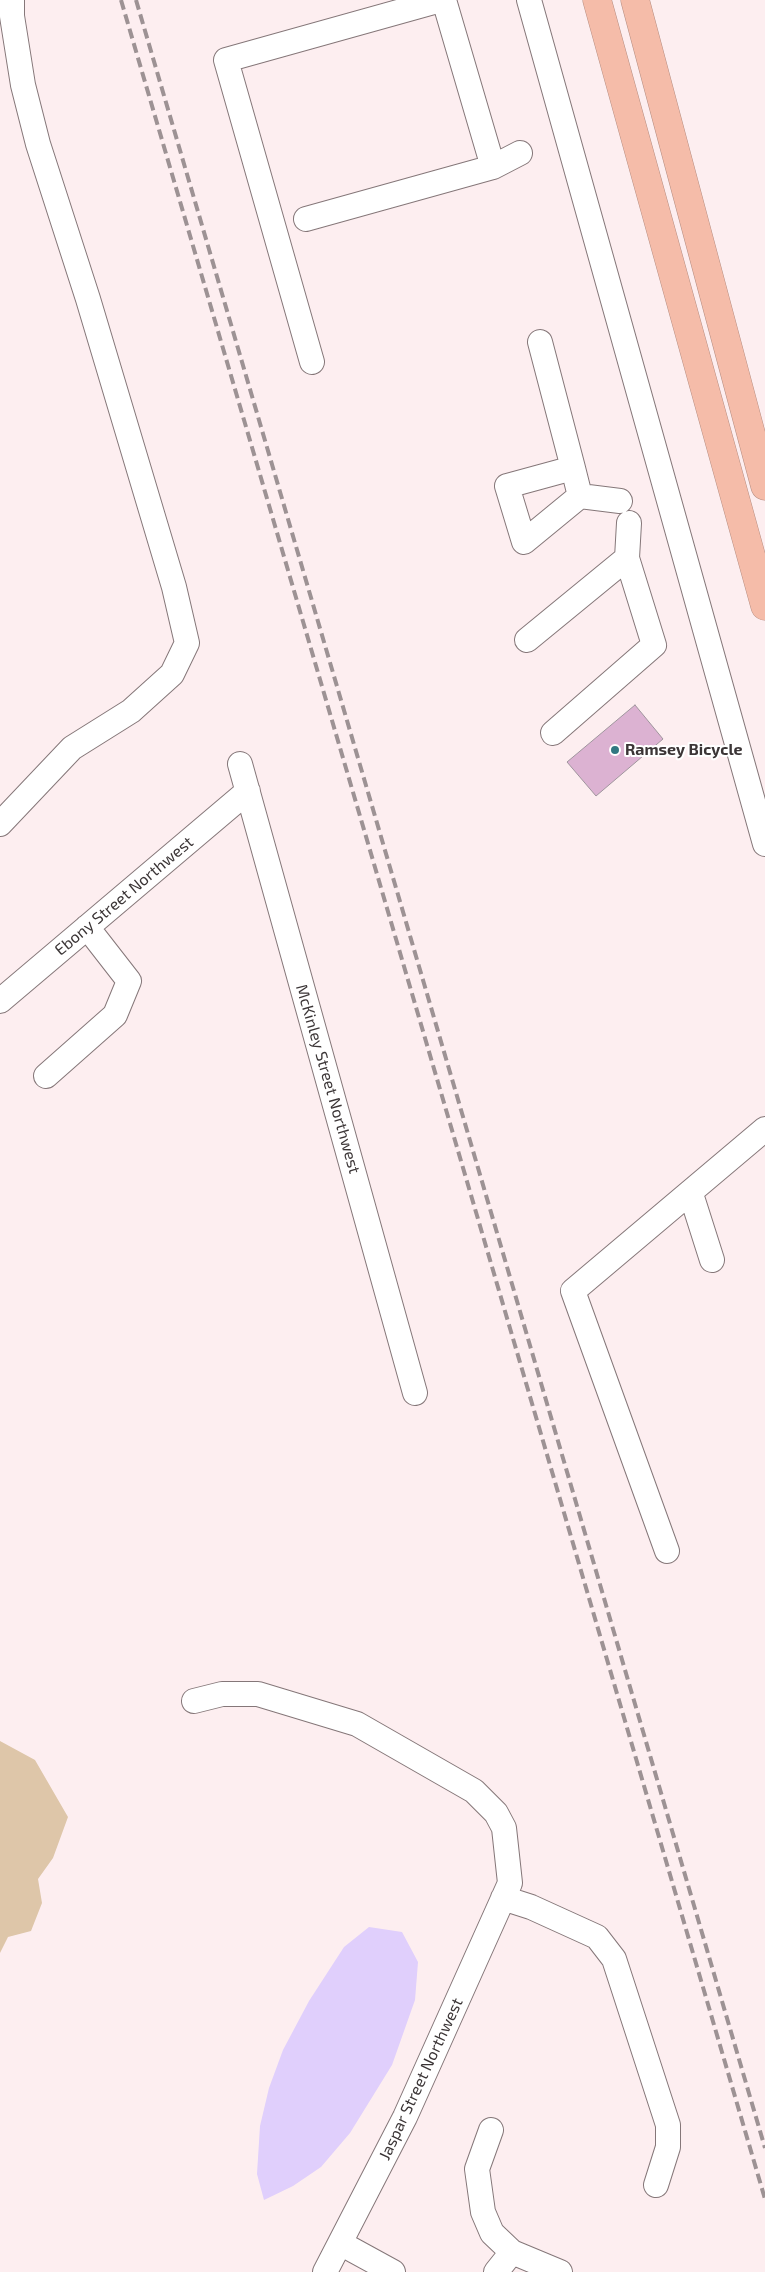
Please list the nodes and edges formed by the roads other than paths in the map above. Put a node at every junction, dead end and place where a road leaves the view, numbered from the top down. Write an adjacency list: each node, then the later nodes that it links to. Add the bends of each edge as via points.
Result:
1 (443, 0): 7 (street); 10 (street, via 226,60)
2 (529, 0): 23 (street)
3 (597, 0): 17 (highway)
4 (635, 0): 12 (highway)
5 (8, 13): 22 (street, via 38,144 174,587 187,643 172,674 131,711 72,748)
6 (520, 153): 7 (street)
7 (494, 167): 8 (street)
8 (306, 219)
9 (540, 342): 11 (street)
10 (312, 362)
11 (573, 468): 13 (street); 13 (street, via 507,486 524,542)
12 (765, 486)
13 (580, 496): 14 (street)
14 (620, 501)
15 (629, 523): 16 (street)
16 (628, 558): 18 (street); 19 (street, via 654,645)
17 (765, 606)
18 (527, 640)
19 (553, 733)
20 (240, 764): 21 (street, McKinley Street Northwest)
21 (248, 791): 24 (street, Ebony Street Northwest); 30 (street, McKinley Street Northwest)
22 (0, 824)
23 (765, 844)
24 (87, 927): 25 (street, Ebony Street Northwest); 26 (street, via 129,981 115,1015)
25 (3, 991)
26 (46, 1076)
27 (765, 1129): 28 (street)
28 (691, 1194): 29 (street); 31 (street, via 573,1291)
29 (712, 1260)
30 (415, 1393)
31 (668, 1552)
32 (194, 1701): 33 (street, via 222,1694 258,1694 357,1724 474,1791 496,1813 504,1828)
33 (507, 1891): 35 (street, via 531,1907 597,1937 614,1959 668,2125 668,2147); 36 (street, Jaspar Street Northwest, via 405,2117)
34 (491, 2130): 37 (street, via 477,2169 483,2212 492,2233)
35 (656, 2185)
36 (340, 2243): 38 (street, Jaspar Street Northwest); 39 (street)
37 (512, 2252): 40 (street); 41 (street)
38 (325, 2272)
39 (393, 2272)
40 (496, 2272)
41 (560, 2272)

